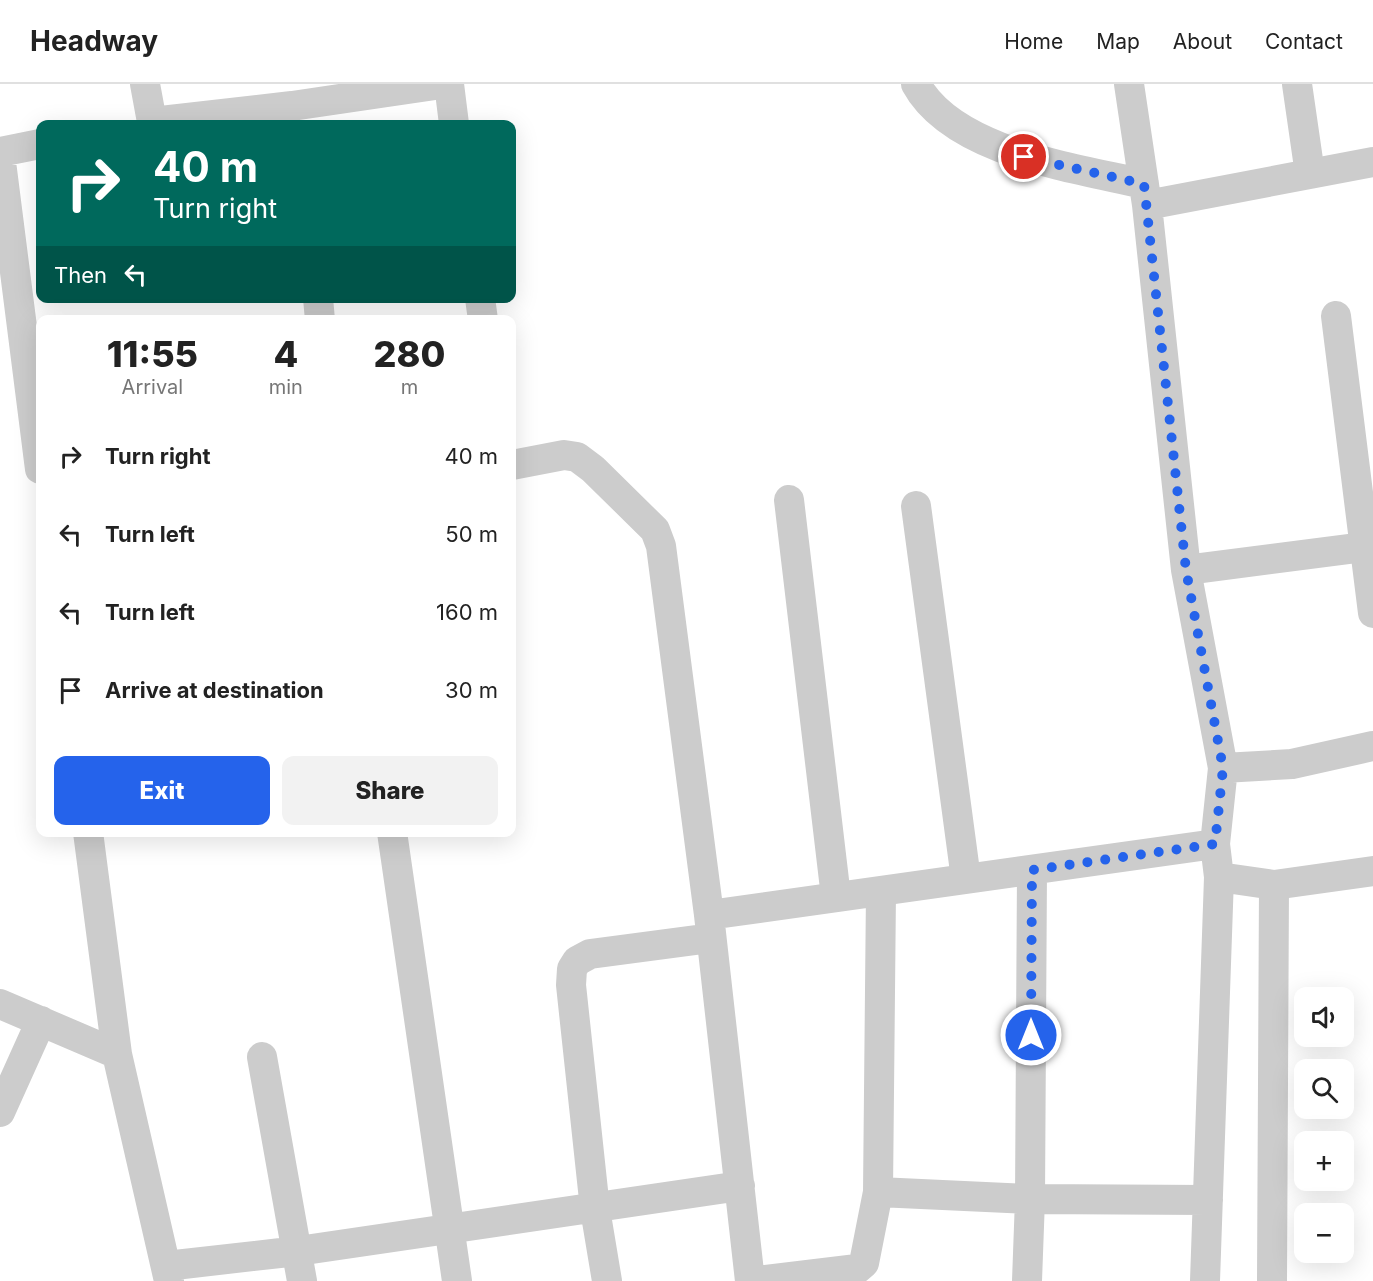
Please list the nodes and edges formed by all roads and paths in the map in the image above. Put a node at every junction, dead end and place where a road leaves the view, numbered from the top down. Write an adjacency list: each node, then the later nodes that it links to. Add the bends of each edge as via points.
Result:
1 (145, 84): 8 (street)
2 (442, 84): 7 (street)
3 (449, 84): 10 (street)
4 (916, 84): 15 (street, via 923,97 956,125 988,143)
5 (1129, 84): 15 (street)
6 (1297, 84): 14 (street)
7 (292, 105): 9 (street)
8 (145, 120)
9 (170, 120)
10 (454, 120)
11 (36, 145): 12 (street)
12 (0, 153): 16 (street)
13 (1373, 162): 14 (street)
14 (1310, 174): 15 (street)
15 (1145, 194): 23 (street)
16 (8, 281): 18 (street)
17 (1336, 316): 22 (street)
18 (36, 446)
19 (516, 464): 37 (street, via 564,455 577,457 655,530 661,546)
20 (789, 500): 36 (street)
21 (916, 506): 33 (street)
22 (1369, 546): 23 (street); 24 (street)
23 (1186, 570): 26 (street)
24 (1373, 613)
25 (1373, 747): 26 (street, via 1292,765)
26 (1223, 768): 29 (street)
27 (89, 837): 40 (street)
28 (393, 837): 48 (street)
29 (1215, 844): 30 (street); 32 (street)
30 (1032, 870): 33 (street); 45 (street)
31 (1373, 871): 34 (street)
32 (1219, 877): 34 (street); 46 (street)
33 (966, 879): 35 (street)
34 (1274, 885): 58 (street)
35 (881, 891): 36 (street); 44 (street)
36 (836, 897): 37 (street)
37 (710, 926): 43 (street); 47 (street, via 590,954 572,969)
38 (0, 1004): 39 (street)
39 (41, 1022): 40 (street); 42 (street)
40 (117, 1054): 50 (street)
41 (262, 1057): 49 (street)
42 (0, 1112)
43 (740, 1186): 47 (street); 54 (street)
44 (878, 1192): 45 (street); 55 (street, via 864,1263 857,1269)
45 (1030, 1199): 46 (street); 56 (street)
46 (1208, 1200): 57 (street)
47 (595, 1209): 48 (street); 53 (street)
48 (450, 1228): 49 (street); 52 (street)
49 (298, 1251): 50 (street); 51 (street)
50 (168, 1273)
51 (302, 1281)
52 (457, 1281)
53 (606, 1281)
54 (750, 1281)
55 (757, 1281)
56 (1027, 1281)
57 (1205, 1281)
58 (1272, 1281)

